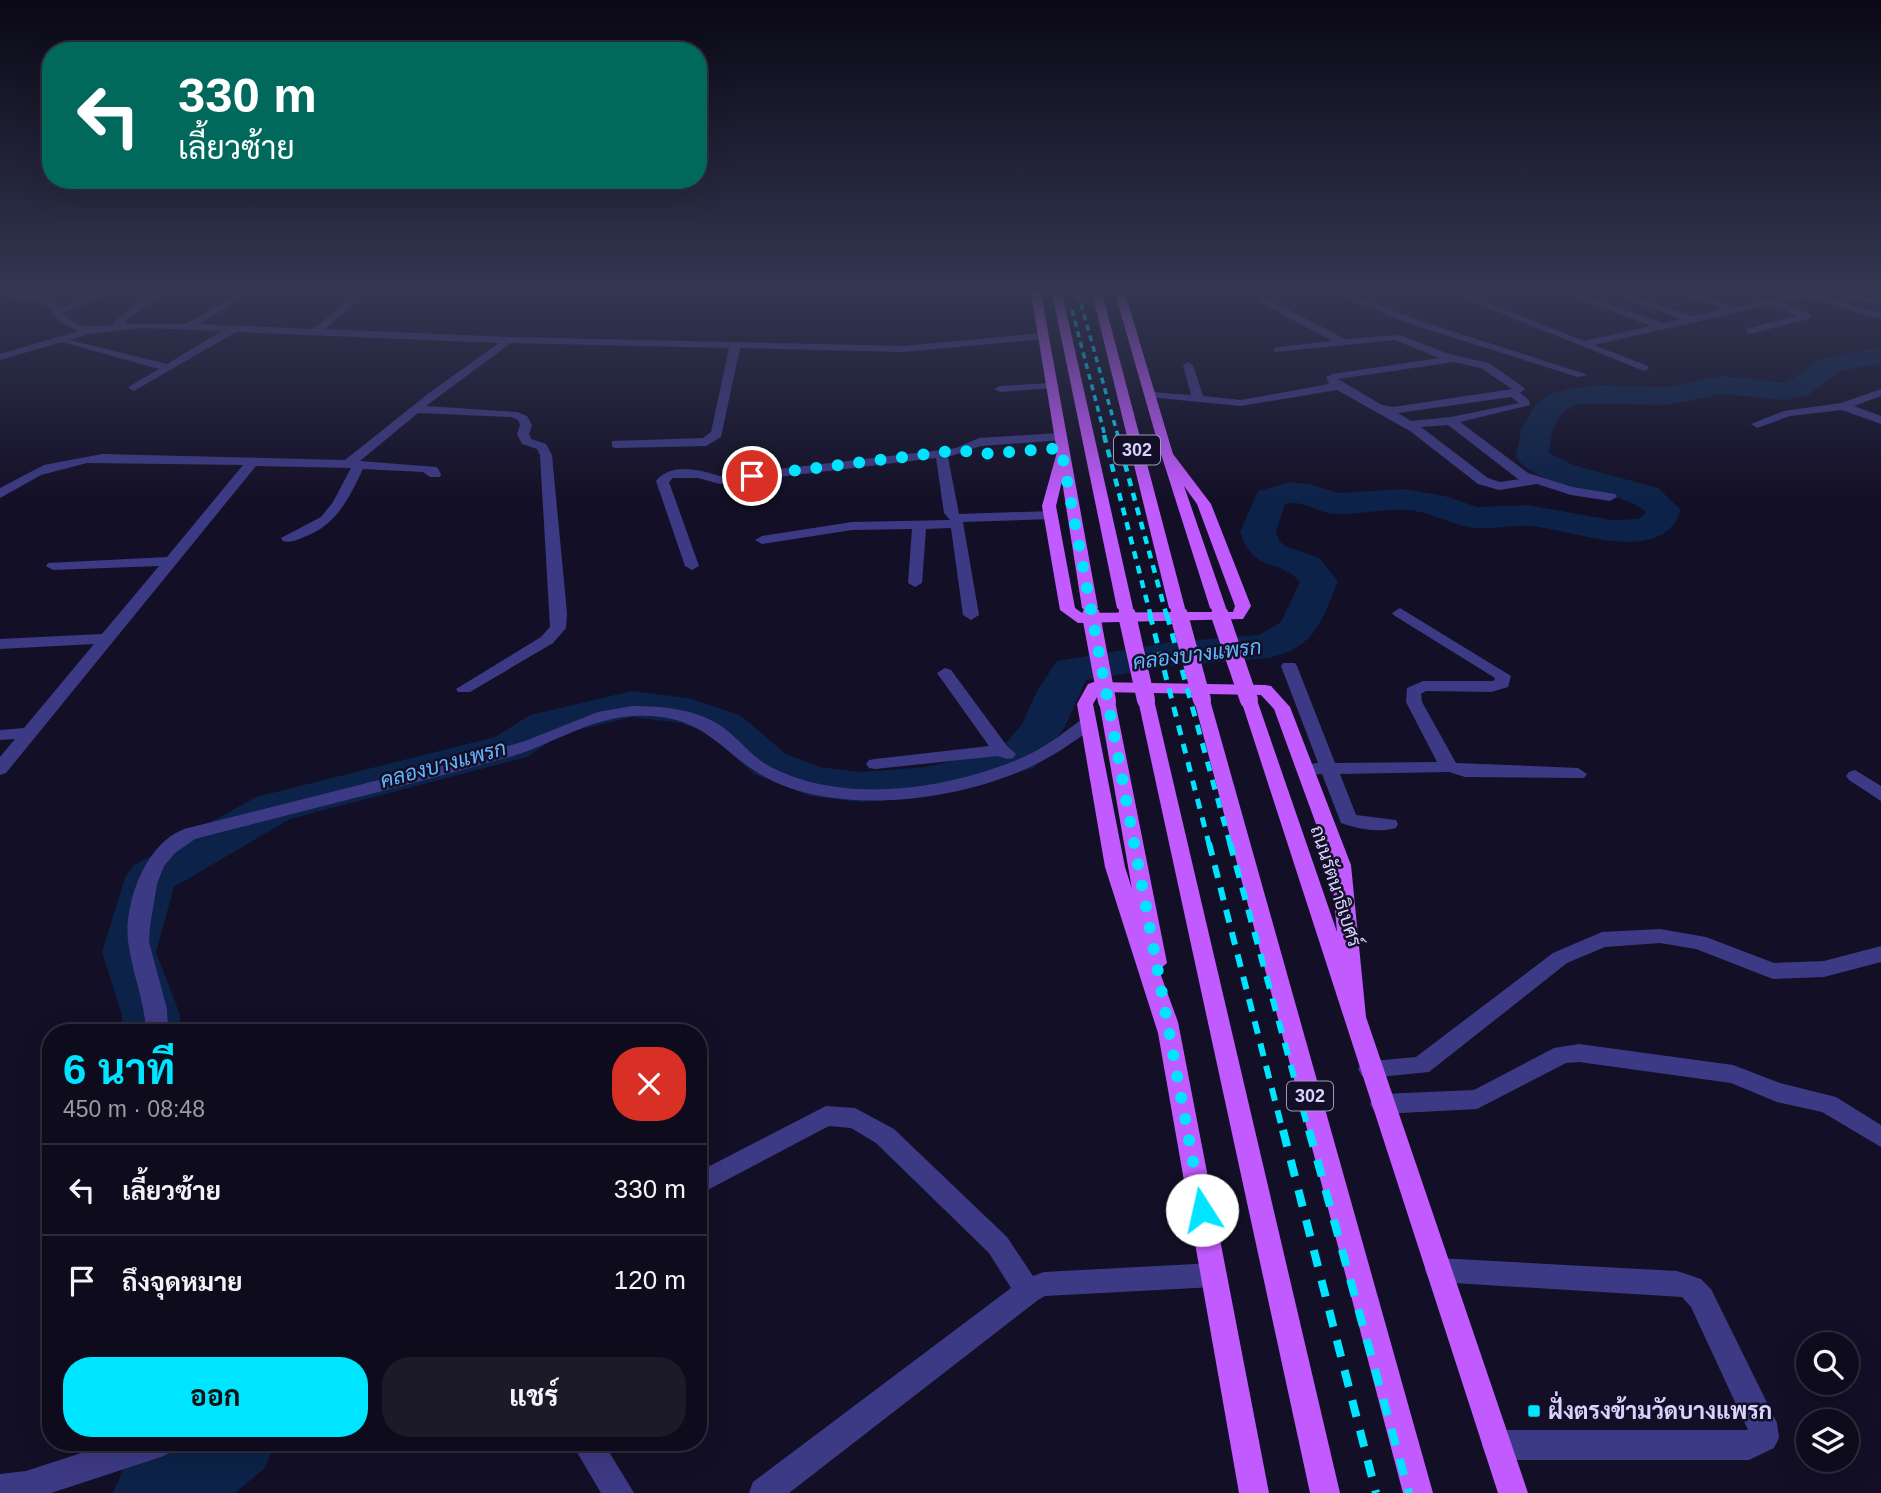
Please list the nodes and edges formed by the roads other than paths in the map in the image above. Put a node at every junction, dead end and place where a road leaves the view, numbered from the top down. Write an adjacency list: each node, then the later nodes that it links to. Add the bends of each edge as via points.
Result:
1 (148, 363): 14 (street)
2 (178, 363): 14 (street)
3 (478, 363): 26 (street)
4 (731, 363): 32 (street, via 717,434 706,442)
5 (1046, 363): 17 (main road)
6 (1072, 363): 89 (main road, 302, bridge)
7 (1115, 363): 90 (main road, 302, bridge)
8 (1142, 363): 23 (main road, ถนนรัตนาธิเบศร์ / 302)
9 (1428, 363): 18 (street, via 1332,377)
10 (1472, 363): 21 (street, via 1485,365 1519,389)
11 (1543, 363): 16 (street)
12 (1630, 363): 15 (street)
13 (1188, 365): 24 (street)
14 (169, 368): 19 (street)
15 (1644, 368)
16 (1582, 375)
17 (1050, 386): 20 (street); 33 (main road)
18 (1339, 386): 24 (street, via 1241,403); 27 (street)
19 (134, 388)
20 (1000, 389)
21 (1513, 393): 27 (street); 29 (street, via 1524,405)
22 (1881, 393): 25 (street)
23 (1152, 395): 24 (street); 35 (main road, ถนนรัตนาธิเบศร์ / 302)
24 (1198, 398)
25 (1843, 406): 28 (street); 30 (street, via 1788,413)
26 (415, 409): 37 (street); 57 (street, via 513,414 523,418 526,440 542,447 546,455 558,628 547,640)
27 (1385, 410): 31 (street)
28 (1881, 420)
29 (1451, 421): 31 (street); 39 (street)
30 (1757, 424)
31 (1410, 425): 39 (street, via 1492,486)
32 (616, 444)
33 (1060, 447): 34 (street); 42 (main road); 74 (main road, bridge)
34 (941, 454): 43 (street); 49 (street, via 719,480 698,474 664,477)
35 (1167, 454): 42 (main road, via 1204,503 1242,606 1238,616 1078,618 1068,610); 72 (main road, ถนนรัตนาธิเบศร์ / 302, bridge)
36 (252, 462): 37 (street); 40 (street, via 74,460 38,469); 47 (street)
37 (354, 464): 38 (street, via 423,468); 45 (street, via 330,517 318,527)
38 (435, 474)
39 (1535, 481): 41 (street)
40 (0, 494)
41 (1610, 497)
42 (1051, 515): 43 (street)
43 (956, 521): 44 (street); 52 (street)
44 (919, 525): 46 (street, via 852,526); 50 (street)
45 (288, 538)
46 (762, 540)
47 (168, 561): 48 (street); 53 (street)
48 (53, 566)
49 (692, 566)
50 (915, 583)
51 (1400, 613): 63 (street, via 1503,676 1502,684 1491,687 1423,686 1413,692)
52 (971, 615)
53 (105, 639): 54 (street); 59 (street)
54 (0, 644)
55 (1289, 666): 66 (street)
56 (944, 673): 61 (street)
57 (464, 689)
58 (1088, 723): 61 (street); 65 (main road, via 1085,704 1094,687 1265,690 1282,707); 74 (main road, via 1115,867)
59 (29, 733): 60 (street); 64 (street)
60 (0, 735)
61 (1013, 756): 62 (street); 73 (street, via 981,778 928,789 860,794 805,788 761,769 715,729 661,711 609,713 519,749 188,834 154,863 146,886 138,939)
62 (874, 764)
63 (1449, 767): 66 (street); 67 (street)
64 (0, 769)
65 (1305, 769): 66 (street); 72 (main road, via 1341,865)
66 (1328, 769): 70 (street, via 1348,819 1360,824)
67 (1578, 774)
68 (1855, 776): 69 (street)
69 (1881, 794)
70 (1389, 824)
71 (1881, 954): 75 (street, via 1824,969 1773,971 1699,942 1660,936 1602,940 1560,958 1421,1066)
72 (1355, 1021): 75 (main road, ถนนรัตนาธิเบศร์ / 302)
73 (157, 1024)
74 (1168, 1031): 80 (main road)
75 (1370, 1069): 76 (main road, ถนนรัตนาธิเบศร์ / 302)
76 (1382, 1104): 77 (street, via 1477,1099 1562,1054 1579,1053 1733,1074 1777,1092 1828,1104); 79 (main road, ถนนรัตนาธิเบศร์ / 302)
77 (1881, 1137)
78 (707, 1179): 81 (street, via 826,1116 855,1118 885,1136 998,1245)
79 (1438, 1270): 82 (main road, ถนนรัตนาธิเบศร์ / 302); 82 (street, via 1677,1283 1691,1289 1702,1298 1762,1423 1764,1438 1749,1445)
80 (1213, 1275): 81 (street, via 1044,1284); 88 (main road)
81 (1028, 1291): 87 (street)
82 (1497, 1445): 91 (main road, ถนนรัตนาธิเบศร์ / 302)
83 (133, 1451): 85 (street, via 26,1486)
84 (592, 1451): 86 (street)
85 (0, 1489)
86 (619, 1493)
87 (764, 1493)
88 (1254, 1493)
89 (1325, 1493)
90 (1418, 1493)
91 (1513, 1493)

